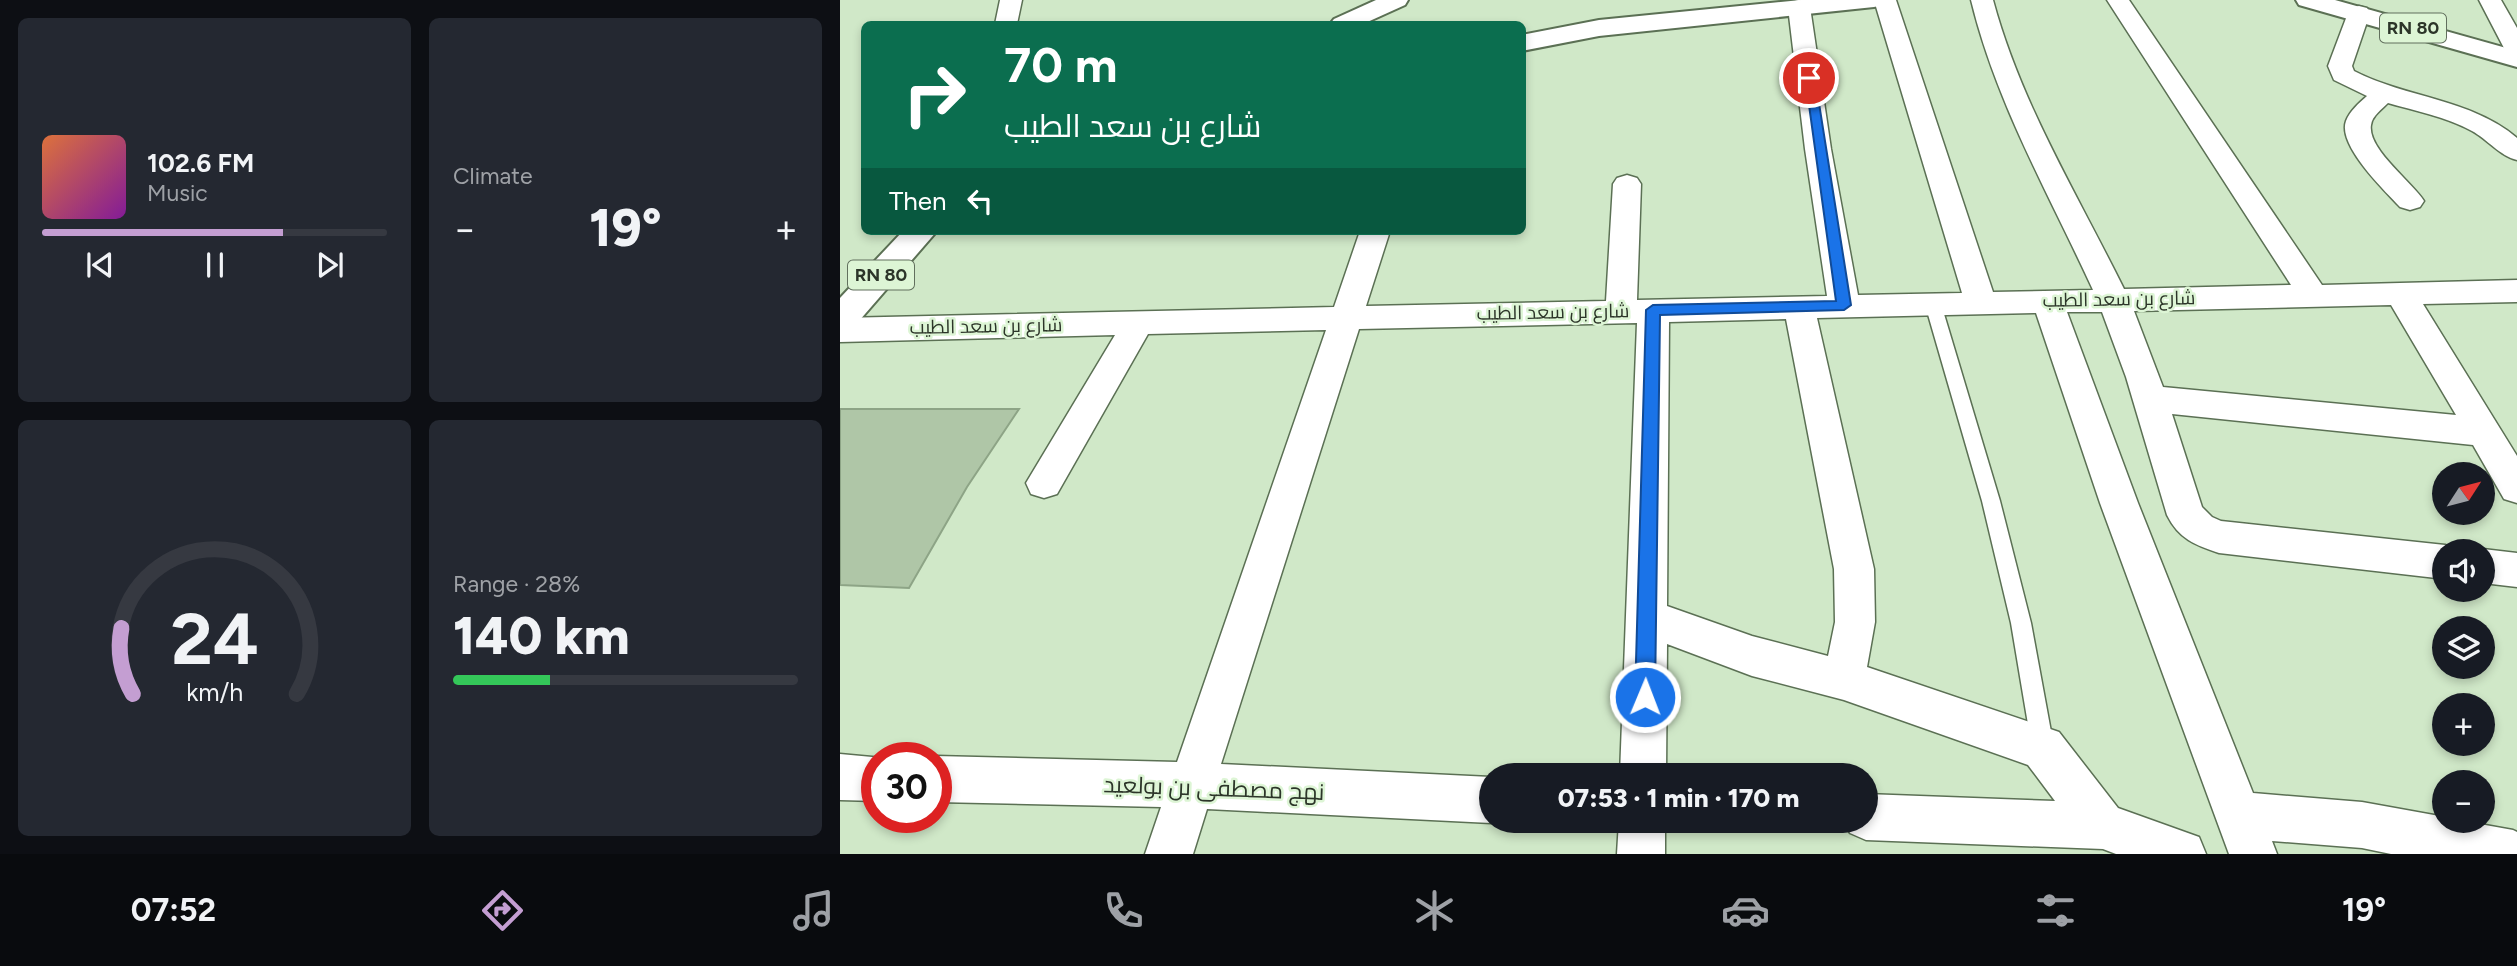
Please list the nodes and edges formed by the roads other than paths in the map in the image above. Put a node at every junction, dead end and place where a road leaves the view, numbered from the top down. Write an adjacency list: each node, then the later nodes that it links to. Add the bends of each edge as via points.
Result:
1 (1011, 0): 11 (street)
2 (1396, 0): 12 (main road)
3 (1874, 0): 9 (main road)
4 (1885, 0): 27 (street)
5 (1982, 0): 25 (street, via 1988,31 2028,126)
6 (2118, 0): 24 (street)
7 (2308, 0): 10 (main road, RN 80)
8 (2490, 0): 14 (street)
9 (1800, 7): 13 (main road, via 1599,28); 29 (street)
10 (2359, 13): 15 (main road, RN 80); 16 (street, via 2340,66 2343,75)
11 (1007, 21)
12 (1350, 21)
13 (1526, 42)
14 (2517, 50)
15 (2517, 59)
16 (2383, 94): 17 (street, via 2478,123); 19 (street, via 2358,121 2360,143)
17 (2517, 152)
18 (1627, 184): 31 (street)
19 (2410, 201)
20 (917, 235): 33 (main road, RN 80)
21 (1374, 235): 32 (street)
22 (2517, 291): 23 (street, شارع بن سعد الطيب)
23 (2400, 293): 24 (street, شارع بن سعد الطيب); 37 (street)
24 (2313, 295): 25 (street, شارع بن سعد الطيب)
25 (2113, 300): 26 (street, شارع بن سعد الطيب); 36 (street)
26 (2047, 301): 27 (street, شارع بن سعد الطيب); 55 (street, via 2119,503)
27 (1981, 303): 28 (street, شارع بن سعد الطيب)
28 (1933, 304): 29 (street, شارع بن سعد الطيب); 45 (lane, via 1991,501 2021,623)
29 (1844, 305): 30 (street, شارع بن سعد الطيب)
30 (1798, 307): 31 (street, شارع بن سعد الطيب); 44 (street, via 1854,569 1856,622)
31 (1637, 310): 32 (street, شارع بن سعد الطيب); 43 (street)
32 (1347, 317): 34 (street, شارع بن سعد الطيب); 50 (street)
33 (840, 320)
34 (1139, 322): 35 (street, شارع بن سعد الطيب); 38 (street)
35 (840, 330)
36 (2149, 399): 37 (street); 40 (street, via 2186,515 2199,528 2219,537)
37 (2483, 432): 39 (street)
38 (1044, 483)
39 (2517, 488)
40 (2432, 561)
41 (2495, 567): 42 (street)
42 (2517, 570)
43 (1647, 618): 44 (street, via 1752,656); 46 (street)
44 (1844, 680): 45 (street)
45 (2043, 748): 53 (street)
46 (1643, 763)
47 (840, 777): 48 (street)
48 (861, 778)
49 (952, 779): 50 (street, نهج مصطفى بن بولعيد)
50 (1192, 785): 51 (street, نهج مصطفى بن بولعيد); 56 (street)
51 (1479, 799)
52 (1878, 817): 53 (street)
53 (2103, 826): 58 (street)
54 (1642, 833): 57 (street)
55 (2247, 834): 59 (street, via 2362,825)
56 (1169, 854)
57 (1641, 854)
58 (2182, 854)
59 (2513, 854)

